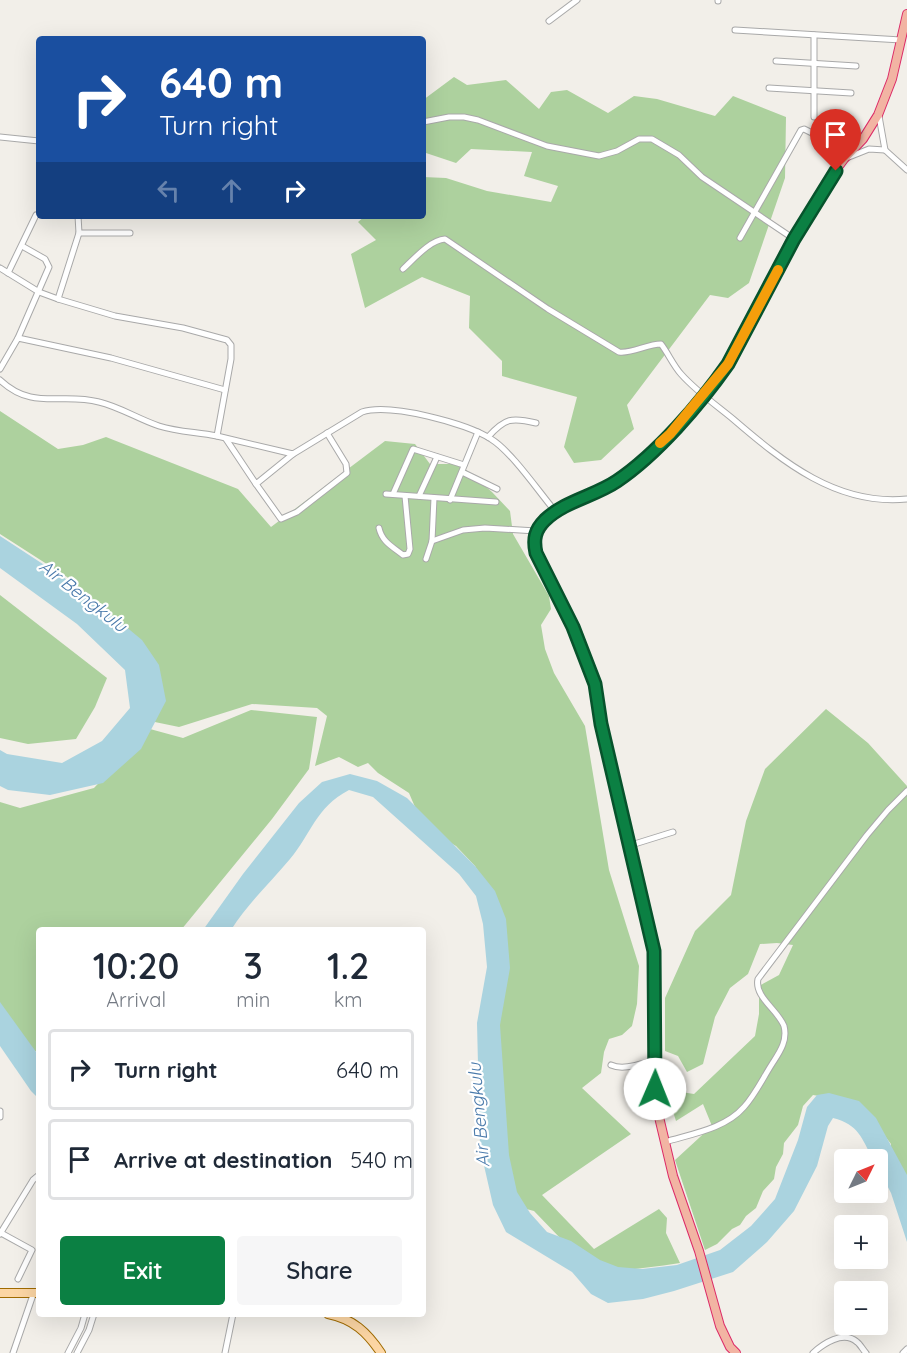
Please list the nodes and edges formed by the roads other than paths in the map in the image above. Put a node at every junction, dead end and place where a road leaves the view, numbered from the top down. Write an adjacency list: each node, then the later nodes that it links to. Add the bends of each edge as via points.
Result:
1 (577, 0): 3 (street)
2 (907, 14): 6 (highway)
3 (549, 21)
4 (735, 30): 5 (street)
5 (814, 35): 6 (street); 8 (street)
6 (901, 40): 13 (highway)
7 (776, 61): 8 (street)
8 (814, 64): 9 (street); 11 (street)
9 (856, 66)
10 (770, 88): 11 (street)
11 (814, 91): 12 (street); 14 (street)
12 (850, 93)
13 (878, 115): 18 (street); 19 (highway)
14 (814, 117)
15 (426, 122): 21 (street, via 456,117 478,120 547,146 599,156 639,139 652,139)
16 (0, 137): 17 (street)
17 (36, 141)
18 (885, 150): 19 (street, via 869,149); 20 (street)
19 (847, 156): 21 (street, via 802,129); 27 (highway)
20 (907, 170)
21 (754, 212): 26 (street); 27 (street)
22 (36, 215): 28 (street)
23 (78, 219): 24 (street)
24 (79, 233): 25 (street); 33 (street)
25 (130, 233)
26 (740, 238)
27 (794, 239): 38 (highway, via 728,364)
28 (22, 246): 31 (street); 32 (street, via 48,263)
29 (0, 268): 31 (street)
30 (403, 269): 38 (street, via 445,239 619,352 661,344)
31 (8, 273): 32 (street)
32 (39, 292): 33 (street); 34 (street)
33 (58, 298): 37 (street, via 115,316 227,340 231,350)
34 (18, 338): 35 (street); 37 (street, via 111,358)
35 (0, 369)
36 (0, 380): 42 (street, via 12,391 31,398 96,401 158,426)
37 (225, 390): 42 (street)
38 (703, 395): 53 (street, via 762,444 817,481 860,497); 56 (highway, via 670,434 631,470 606,488)
39 (537, 423): 43 (street, via 505,421)
40 (478, 432): 41 (street, via 412,412 373,409); 43 (street); 47 (street)
41 (327, 433): 45 (street); 48 (street, via 346,464 347,473 297,512 280,518)
42 (218, 436): 44 (street)
43 (488, 437): 56 (street)
44 (226, 439): 45 (street); 48 (street)
45 (292, 454): 48 (street)
46 (437, 457): 47 (street); 50 (street, via 412,450 389,494); 51 (street)
47 (463, 468): 49 (street); 54 (street)
48 (256, 484)
49 (497, 489)
50 (405, 496): 51 (street); 57 (street, via 408,554 386,542)
51 (419, 496): 52 (street)
52 (435, 498): 54 (street); 59 (street)
53 (907, 499)
54 (450, 500): 55 (street)
55 (496, 502)
56 (555, 511): 58 (highway)
57 (379, 528)
58 (536, 531): 59 (street, via 463,530); 63 (highway, via 536,553 573,627 595,684)
59 (432, 541): 60 (street)
60 (426, 559)
61 (907, 791): 68 (street, via 867,835 758,979 758,989 783,1026 785,1039 744,1108 711,1128)
62 (673, 832): 63 (street)
63 (628, 846): 64 (highway, via 654,951)
64 (656, 1060): 65 (street, via 628,1067); 68 (highway, via 656,1102)
65 (610, 1065)
66 (0, 1111): 67 (street)
67 (0, 1117)
68 (665, 1142): 87 (highway, via 712,1303 724,1336)
69 (36, 1178): 70 (street)
70 (32, 1182): 71 (street); 72 (street)
71 (36, 1183)
72 (0, 1234): 73 (street, via 32,1250)
73 (18, 1279)
74 (36, 1292): 75 (main road)
75 (0, 1293)
76 (36, 1295): 82 (street)
77 (84, 1317): 83 (street)
78 (93, 1317): 84 (street)
79 (233, 1317): 85 (street)
80 (339, 1317): 86 (main road, via 362,1328)
81 (907, 1349): 90 (street)
82 (13, 1353)
83 (68, 1353)
84 (77, 1353)
85 (225, 1353)
86 (381, 1353)
87 (736, 1353)
88 (813, 1353): 89 (street, via 825,1343 850,1338)
89 (866, 1353)
90 (903, 1353)

